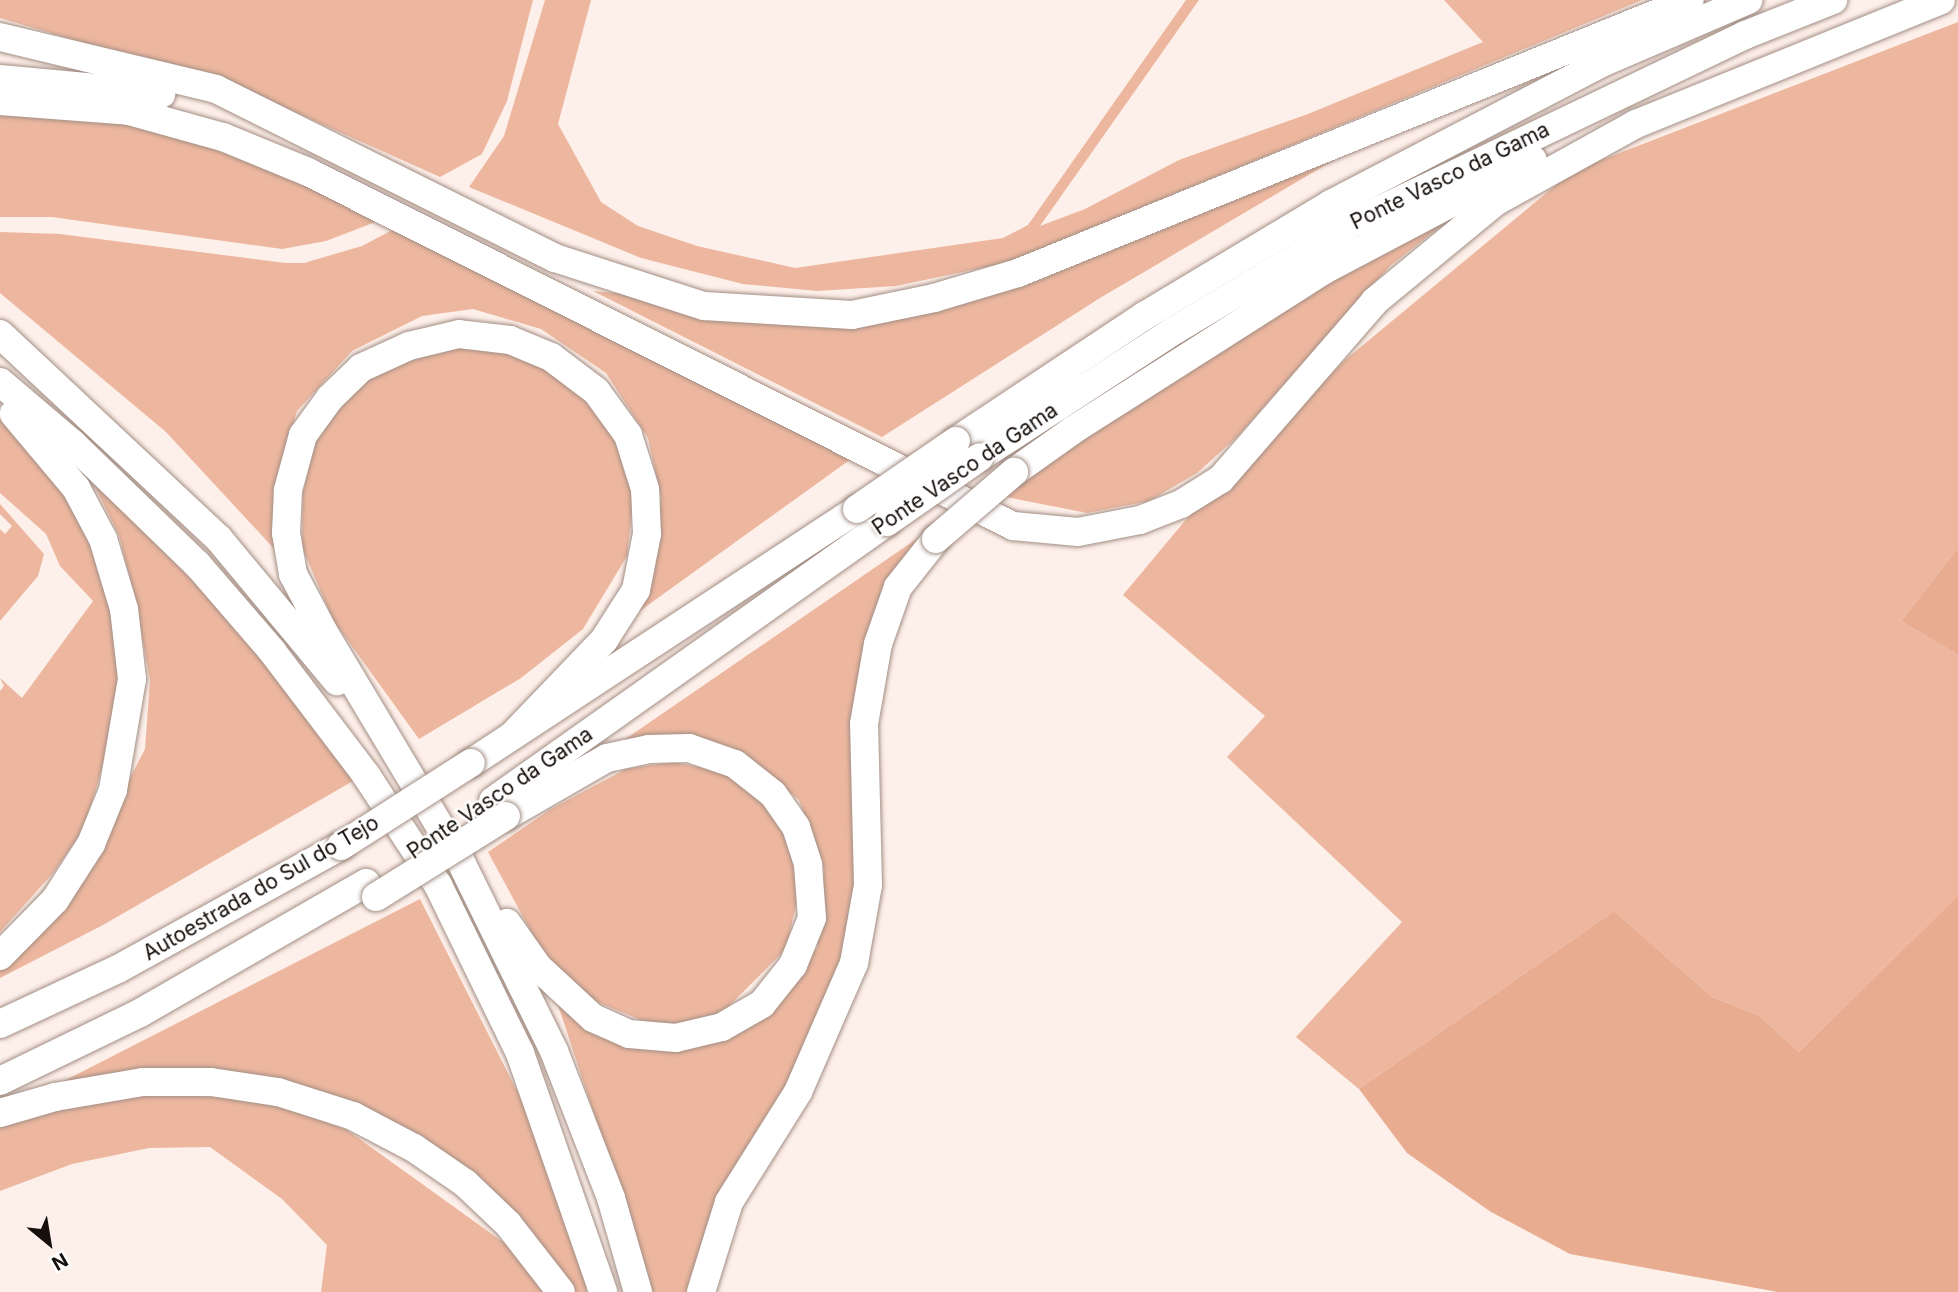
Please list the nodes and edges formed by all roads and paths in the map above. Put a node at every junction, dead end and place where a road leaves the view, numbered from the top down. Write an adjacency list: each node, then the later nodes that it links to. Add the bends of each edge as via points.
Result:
1 (1689, 0): 9 (highway, via 1018,273 934,298 852,315 704,306 555,258)
2 (1748, 0): 13 (highway, Ponte Vasco da Gama, bridge, via 1583,73 1331,204 1143,316)
3 (1833, 0): 15 (highway, Ponte Vasco da Gama, bridge, via 1733,40 1355,222 1175,330 887,522)
4 (1900, 0): 26 (highway, bridge, via 1632,110 1324,270 1073,430 1014,472 936,540 898,587 878,644 864,724 868,885 854,962 798,1091 729,1202)
5 (1941, 0): 8 (highway, via 1636,124 1495,202 1375,301 1221,479 1181,504 1140,520 1078,532 1013,526 308,172 223,137 129,111)
6 (0, 37): 9 (highway, via 216,89)
7 (0, 79): 9 (highway, via 142,89)
8 (0, 101)
9 (286, 123)
10 (0, 334): 14 (highway, via 219,539)
11 (0, 382): 24 (highway, via 73,444 197,564 272,651 366,775 438,885 520,1053)
12 (0, 400): 18 (highway, via 76,488 103,539 124,610 132,679 113,790 91,844 55,900)
13 (513, 735): 14 (highway, via 604,640 636,590 647,534 645,489 628,435 596,391 551,357 520,344 459,334 409,346 361,368 330,398 303,435 288,490 286,533 293,574); 19 (highway, Autoestrada do Sul do Tejo, bridge, via 341,846 118,969)
14 (387, 743): 16 (highway)
15 (500, 808): 16 (highway, via 607,758 649,749 690,748 735,764 773,794 796,827 808,865 812,918 793,965 762,1004 722,1027 676,1038 629,1034 593,1018 538,967 484,886); 17 (highway, Ponte Vasco da Gama)
16 (460, 860): 25 (highway, via 554,1051 611,1198)
17 (371, 890): 20 (highway, Ponte Vasco da Gama); 20 (highway, via 310,937)
18 (0, 956)
19 (0, 1024)
20 (93, 1037): 21 (highway)
21 (0, 1081)
22 (0, 1113): 23 (highway, via 55,1097 143,1082 211,1082 278,1092 353,1116 414,1148 465,1183 508,1224)
23 (561, 1292)
24 (603, 1292)
25 (638, 1292)
26 (701, 1292)

